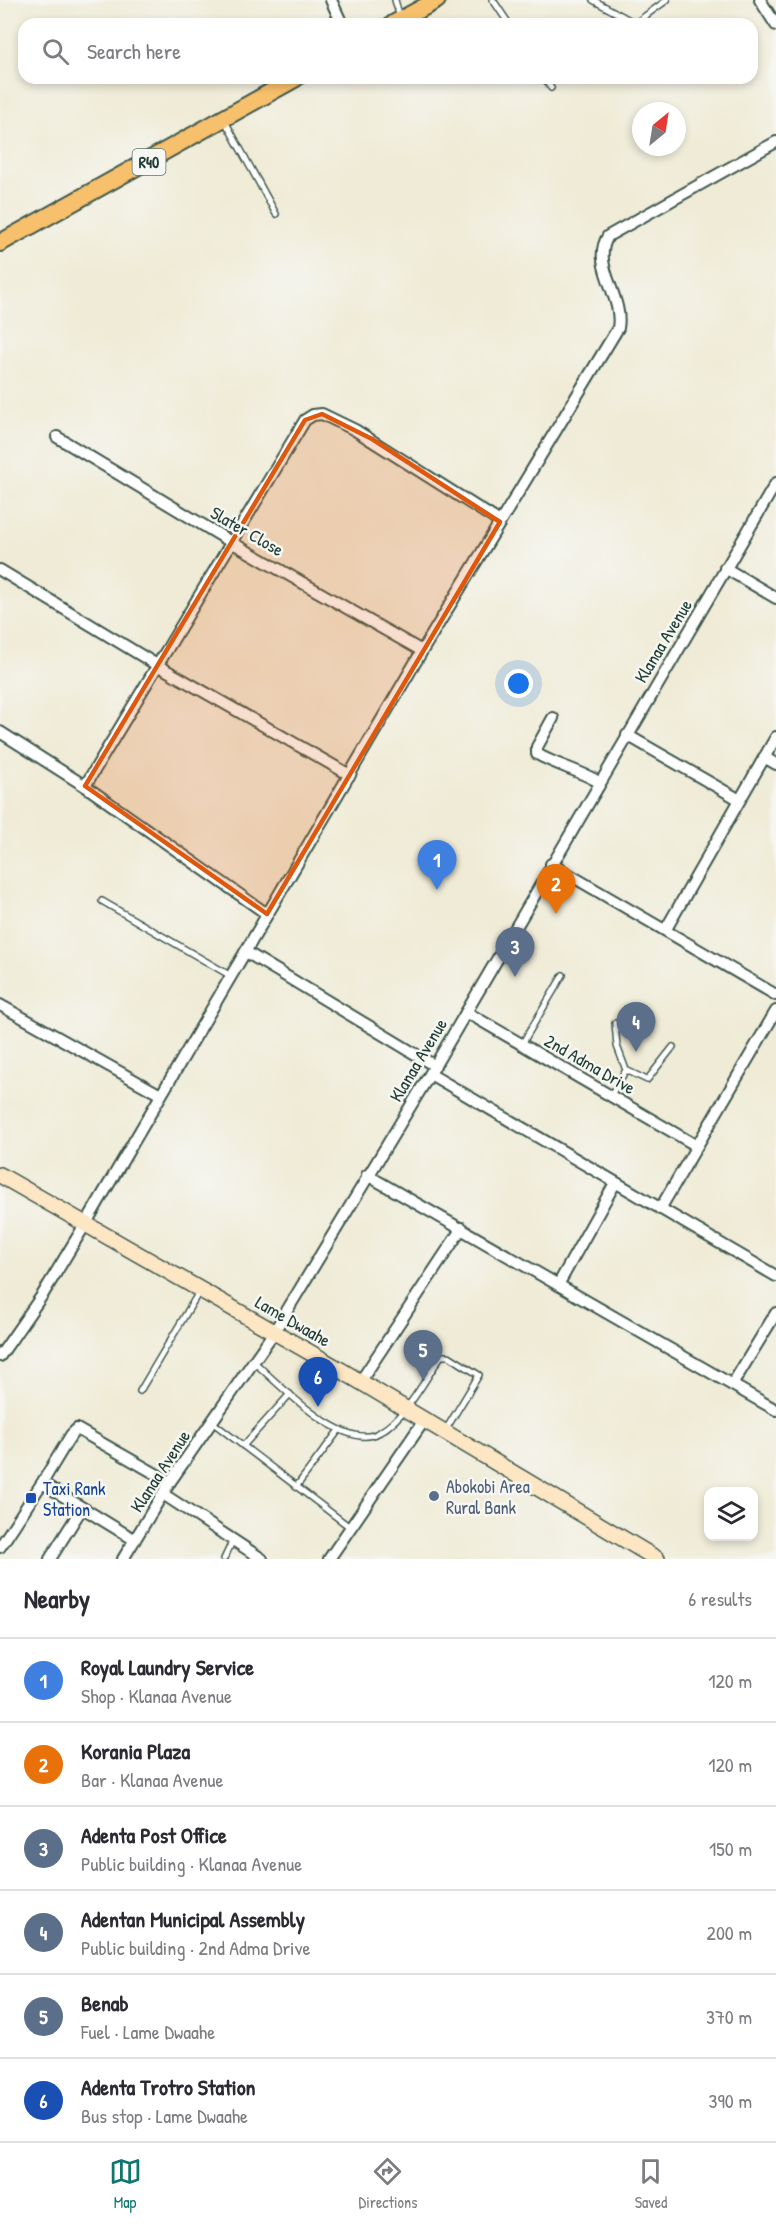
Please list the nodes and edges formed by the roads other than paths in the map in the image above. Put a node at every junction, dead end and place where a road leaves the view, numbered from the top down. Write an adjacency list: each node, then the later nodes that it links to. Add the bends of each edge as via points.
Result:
1 (331, 0): 8 (street)
2 (394, 0): 9 (lane)
3 (437, 0): 10 (main road)
4 (493, 0): 11 (lane)
5 (593, 0): 12 (lane)
6 (668, 0): 13 (lane)
7 (760, 0): 14 (street)
8 (339, 18)
9 (396, 18)
10 (404, 18)
11 (505, 18)
12 (624, 18)
13 (643, 18)
14 (776, 25)
15 (285, 84): 18 (main road, R40)
16 (548, 84): 17 (lane)
17 (551, 88)
18 (224, 119): 20 (lane); 21 (main road, R40)
19 (776, 142): 24 (street, via 609,236 602,246 602,260 620,316 618,328)
20 (276, 214)
21 (0, 243)
22 (57, 436): 25 (street, Slater Close)
23 (776, 483): 26 (street, Klanaa Avenue)
24 (500, 522): 25 (street, via 372,439 322,414 313,414 305,420); 29 (street)
25 (231, 542): 29 (street, Slater Close); 30 (street)
26 (725, 568): 28 (street); 33 (street, Klanaa Avenue)
27 (0, 570): 30 (street)
28 (776, 598)
29 (422, 651): 37 (street)
30 (157, 665): 37 (street); 39 (street)
31 (554, 718): 38 (street, via 537,754)
32 (0, 732): 39 (street)
33 (627, 735): 38 (street, Klanaa Avenue); 40 (street)
34 (776, 737): 35 (street)
35 (765, 757): 36 (street); 40 (street)
36 (776, 764)
37 (350, 775): 43 (street)
38 (599, 782): 41 (street, Klanaa Avenue)
39 (85, 786): 43 (street)
40 (740, 800): 44 (street)
41 (551, 864): 44 (street); 51 (street, Klanaa Avenue)
42 (102, 901): 47 (lane)
43 (267, 914): 45 (street)
44 (666, 929): 48 (street)
45 (246, 951): 47 (street); 55 (street)
46 (563, 975): 53 (lane)
47 (231, 976): 57 (street)
48 (776, 995)
49 (0, 1005): 57 (street)
50 (776, 1011): 59 (street)
51 (466, 1012): 53 (street, 2nd Adma Drive); 55 (street, Klanaa Avenue)
52 (615, 1023): 56 (lane, via 617,1046)
53 (522, 1044): 58 (street, 2nd Adma Drive)
54 (672, 1047): 56 (lane, via 647,1080)
55 (432, 1070): 61 (street, Klanaa Avenue); 62 (street)
56 (626, 1070): 58 (lane)
57 (159, 1094): 64 (street)
58 (611, 1095): 59 (street, 2nd Adma Drive)
59 (697, 1146): 63 (street)
60 (0, 1175): 64 (street, Lame Dwaahe)
61 (367, 1175): 65 (street); 70 (street, Klanaa Avenue)
62 (615, 1183): 63 (street); 67 (street)
63 (660, 1209): 66 (street)
64 (86, 1223): 68 (street, Lame Dwaahe); 71 (street)
65 (462, 1228): 67 (street); 73 (street)
66 (776, 1276)
67 (558, 1285): 74 (street)
68 (201, 1290): 70 (street, Lame Dwaahe); 75 (lane)
69 (776, 1312): 74 (street)
70 (274, 1332): 72 (street, Klanaa Avenue); 73 (street, Lame Dwaahe)
71 (0, 1356)
72 (254, 1362): 76 (lane); 79 (street, Klanaa Avenue)
73 (360, 1382): 77 (street, Lame Dwaahe)
74 (732, 1385): 78 (street)
75 (140, 1391)
76 (290, 1394): 81 (lane); 83 (lane)
77 (404, 1410): 80 (street, Lame Dwaahe); 81 (lane, via 380,1433 360,1436); 82 (lane, via 441,1356 449,1356 479,1375)
78 (776, 1410)
79 (212, 1422): 83 (lane); 84 (street, Klanaa Avenue)
80 (423, 1422): 82 (street, Lame Dwaahe); 89 (street)
81 (339, 1430): 86 (lane)
82 (444, 1432): 98 (street, Lame Dwaahe)
83 (243, 1446): 86 (lane)
84 (170, 1482): 85 (street, via 78,1429); 87 (street, Klanaa Avenue)
85 (42, 1483): 88 (street); 92 (street)
86 (296, 1487): 89 (lane)
87 (163, 1494): 90 (street, Klanaa Avenue); 91 (street)
88 (82, 1508): 90 (street); 93 (street)
89 (351, 1528): 97 (street)
90 (135, 1540): 94 (street, Klanaa Avenue)
91 (233, 1540): 95 (lane); 96 (street)
92 (0, 1547)
93 (50, 1559)
94 (123, 1559)
95 (224, 1559)
96 (261, 1559)
97 (329, 1559)
98 (657, 1559)

